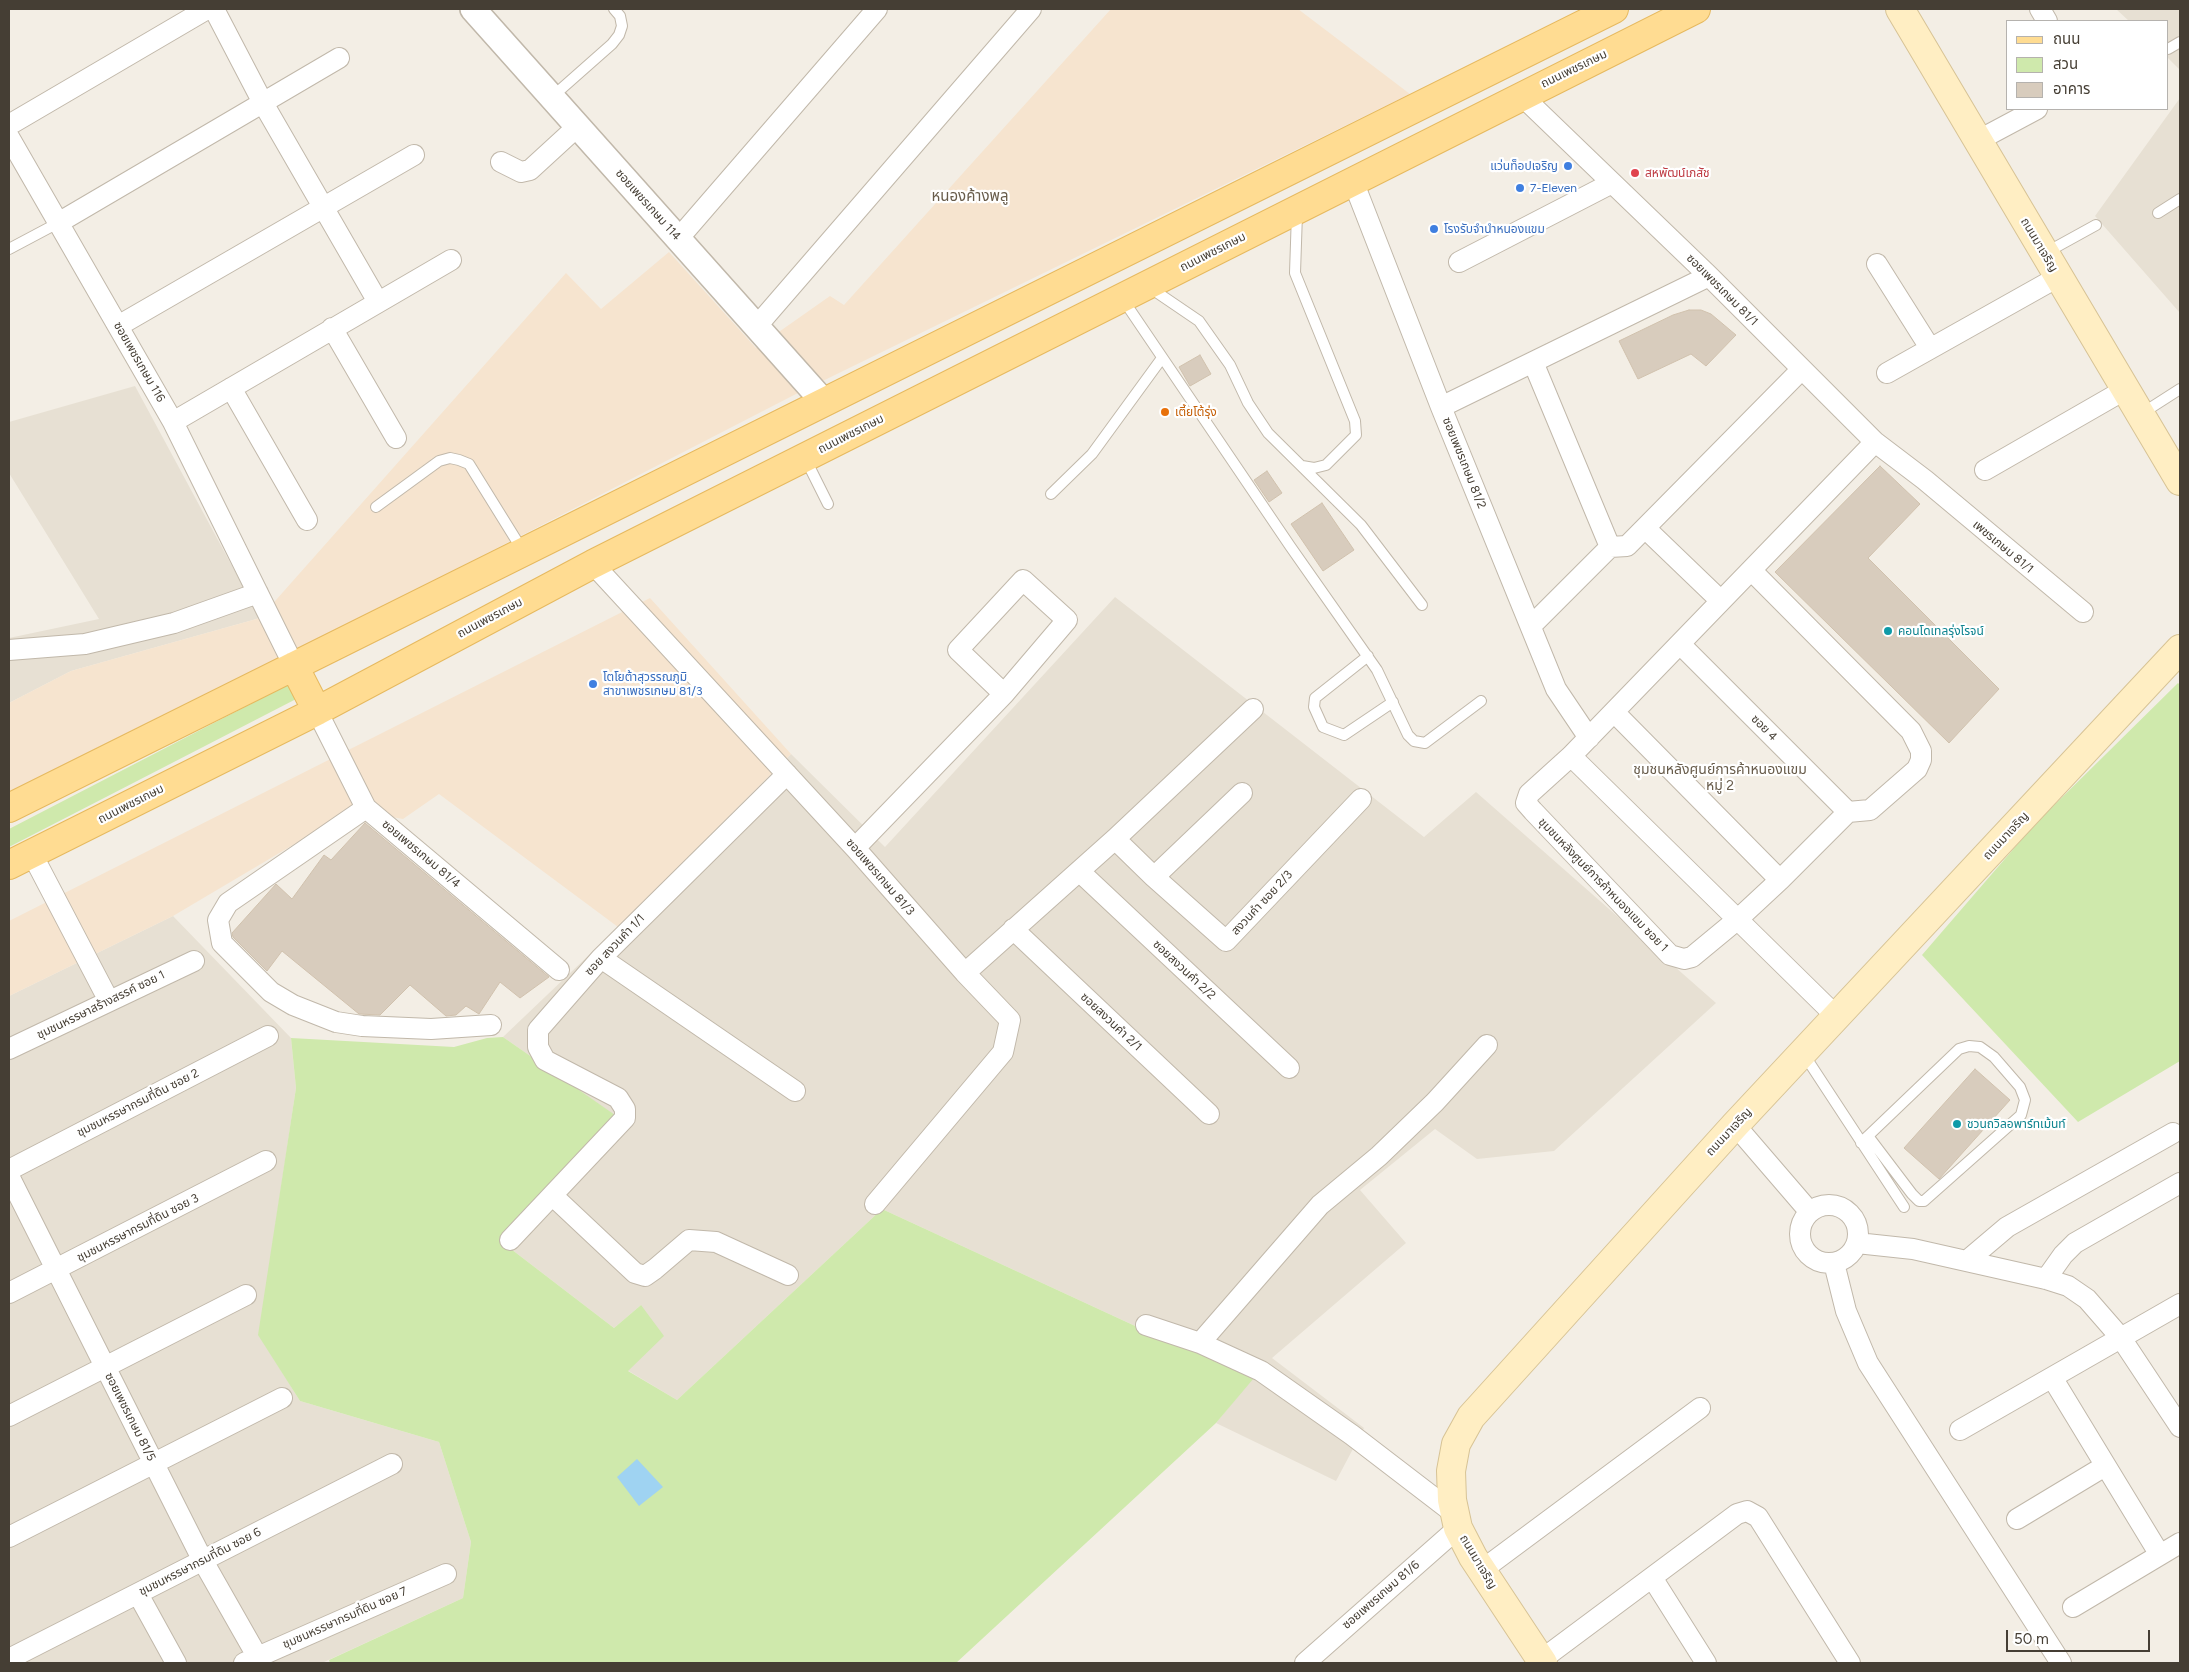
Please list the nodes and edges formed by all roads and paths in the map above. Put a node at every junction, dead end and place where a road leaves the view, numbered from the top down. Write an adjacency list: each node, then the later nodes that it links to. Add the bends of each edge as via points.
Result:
1 (208, 9): 19 (street)
2 (214, 9): 17 (street)
3 (614, 9): 16 (lane, via 622,26 619,35)
4 (877, 9): 33 (street)
5 (1031, 9): 45 (street)
6 (1614, 9): 55 (main road)
7 (1696, 9): 15 (main road, ถนนเพชรเกษม)
8 (1900, 9): 22 (main road, ถนนมาเจริญ)
9 (2040, 9): 11 (street)
10 (479, 11): 16 (street, ซอยเพชรเกษม 114)
11 (2046, 20)
12 (2180, 42): 13 (lane)
13 (2169, 48)
14 (339, 58): 17 (street)
15 (1522, 96): 25 (main road, ถนนเพชรเกษม); 26 (street, ซอยเพชรเกษม 81/1)
16 (552, 97): 20 (street, ซอยเพชรเกษม 114)
17 (263, 103): 28 (street); 31 (street)
18 (2035, 110): 22 (street)
19 (9, 125)
20 (578, 126): 24 (street, via 530,170 520,172); 33 (street, ซอยเพชรเกษม 114)
21 (9, 137): 31 (street, ซอยเพชรเกษม 116)
22 (1977, 141): 35 (main road, ถนนมาเจริญ)
23 (414, 155): 28 (street)
24 (501, 162)
25 (1353, 181): 29 (main road, ถนนเพชรเกษม); 56 (street, ซอยเพชรเกษม 81/2)
26 (1612, 183): 37 (street); 39 (street, ซอยเพชรเกษม 81/1)
27 (2180, 199): 30 (lane)
28 (322, 208): 43 (street); 44 (street)
29 (1297, 209): 41 (main road, ถนนเพชรเกษม); 62 (lane, via 1295,273 1355,421 1356,435 1326,465)
30 (2158, 213)
31 (58, 223): 34 (lane); 44 (street, ซอยเพชรเกษม 116)
32 (2096, 224): 35 (lane)
33 (678, 239): 45 (street, ซอยเพชรเกษม 114)
34 (9, 249)
35 (2044, 254): 40 (main road, ถนนมาเจริญ)
36 (452, 260): 43 (street)
37 (1459, 262)
38 (1877, 264): 47 (street)
39 (1709, 276): 49 (street); 50 (street, ซอยเพชรเกษม 81/1)
40 (2058, 277): 47 (street); 53 (main road, ถนนมาเจริญ)
41 (1146, 285): 42 (main road, ถนนเพชรเกษม); 62 (lane, via 1199,320 1230,365 1268,433)
42 (1122, 298): 48 (lane); 61 (main road, ถนนเพชรเกษม)
43 (378, 302): 46 (street)
44 (118, 326): 58 (street, ซอยเพชรเกษม 116)
45 (756, 327): 55 (street, ซอยเพชรเกษม 114)
46 (332, 328): 52 (street); 59 (street)
47 (1930, 348): 51 (street)
48 (1162, 358): 66 (lane, via 1092,454); 83 (lane)
49 (1533, 362): 56 (street); 71 (street)
50 (1801, 370): 60 (street, ซอยเพชรเกษม 81/1); 70 (street)
51 (1887, 373)
52 (231, 388): 58 (street); 69 (street)
53 (2126, 389): 57 (main road, ถนนมาเจริญ); 63 (street)
54 (2180, 389): 57 (lane)
55 (823, 401): 72 (main road)
56 (1441, 407): 79 (street, ซอยเพชรเกษม 81/2)
57 (2140, 414): 65 (main road, ถนนมาเจริญ)
58 (173, 422): 75 (street, ซอยเพชรเกษม 116)
59 (396, 438)
60 (1875, 442): 64 (street, ซอยเพชรเกษม 81/1); 74 (street)
61 (804, 458): 67 (lane); 73 (main road, ถนนเพชรเกษม)
62 (1302, 466): 77 (lane, via 1361,525)
63 (1985, 470)
64 (1925, 480): 78 (street, เพชรเกษม 81/1)
65 (2180, 481)
66 (1051, 494)
67 (828, 504)
68 (376, 507): 72 (lane, via 439,461 459,460 469,464)
69 (307, 520)
70 (1645, 528): 71 (street, via 1627,546); 76 (street)
71 (1610, 547): 79 (street)
72 (523, 551): 84 (main road)
73 (593, 564): 89 (main road, ถนนเพชรเกษม); 93 (street, ซอยเพชรเกษม 81/3)
74 (1751, 570): 76 (street); 98 (street, via 1911,731 1921,751 1917,769 1870,810)
75 (258, 593): 82 (street, via 174,623 85,644); 84 (street, ซอยเพชรเกษม 116)
76 (1721, 601): 80 (street)
77 (1422, 605)
78 (2083, 612)
79 (1531, 626): 91 (street, ซอยเพชรเกษม 81/2, via 1556,689)
80 (1680, 644): 90 (street); 98 (street, ซอย 4)
81 (2180, 649): 112 (main road, ถนนมาเจริญ)
82 (9, 650)
83 (1368, 656): 87 (lane); 87 (lane, via 1315,698 1314,708 1323,727 1344,735)
84 (294, 666): 89 (main road); 96 (main road)
85 (1004, 694): 85 (street, via 958,650 1023,580 1067,620); 100 (street)
86 (1481, 701): 87 (lane, via 1425,743 1414,741 1408,735)
87 (1393, 702)
88 (1253, 709): 99 (street)
89 (317, 711): 97 (street, ซอยเพชรเกษม 81/4); 101 (main road, ถนนเพชรเกษม)
90 (1614, 712): 91 (street); 104 (street)
91 (1589, 738): 92 (street)
92 (1571, 756): 105 (street); 105 (street, ชุมชนหลังศูนย์การค้าหนองแขม ซอย 1, via 1529,794 1526,803 1670,955 1684,959 1692,957)
93 (787, 774): 100 (street, ซอยเพชรเกษม 81/3); 107 (street, ซอย สงวนคำ 1/1)
94 (1242, 793): 103 (street)
95 (1361, 799): 103 (street, สงวนคำ ซอย 2/3, via 1226,941)
96 (9, 808)
97 (366, 808): 109 (street, ซอยเพชรเกษม 81/4); 113 (street, via 228,903 218,920 222,943 271,992 293,1005 336,1022 431,1029)
98 (1848, 812): 104 (street)
99 (1115, 839): 102 (street); 103 (street, สงวนคำ ซอย 2/3)
100 (855, 848): 110 (street, ซอยเพชรเกษม 81/3)
101 (20, 860): 111 (street)
102 (1079, 871): 106 (street); 118 (street, ซอยสงวนคำ 2/2)
103 (1154, 877)
104 (1780, 880): 105 (street)
105 (1738, 919): 112 (street)
106 (1013, 930): 110 (street); 120 (street, ซอยสงวนคำ 2/1)
107 (601, 958): 119 (street); 128 (street, ซอย สงวนคำ 1/1, via 538,1030 538,1047 545,1060 618,1098 626,1118)
108 (194, 961): 111 (street, ชุมชนหรรษาสร้างสรรค์ ซอย 1)
109 (560, 970)
110 (965, 973): 129 (street, ซอยเพชรเกษม 81/3, via 1010,1020 1003,1052)
111 (109, 1001): 116 (street, ชุมชนหรรษาสร้างสรรค์ ซอย 1)
112 (1837, 1017): 117 (main road, ถนนมาเจริญ)
113 (490, 1024)
114 (268, 1036): 125 (street, ชุมชนหรรษากรมที่ดิน ซอย 2)
115 (1487, 1045): 144 (street, via 1379,1156 1320,1205)
116 (9, 1050)
117 (1802, 1053): 121 (main road, ถนนมาเจริญ); 123 (lane)
118 (1289, 1068)
119 (795, 1091)
120 (1209, 1114)
121 (1735, 1125): 131 (street); 156 (main road, ถนนมาเจริญ, via 1471,1417 1456,1444 1451,1471)
122 (2173, 1133): 134 (street, via 2007,1227)
123 (1864, 1140): 123 (lane, via 1959,1050 1969,1046 1980,1047 1994,1057 2020,1087 2025,1100 2021,1115 1924,1201 1919,1201 1912,1194); 130 (lane)
124 (266, 1161): 136 (street, ชุมชนหรรษากรมที่ดิน ซอย 3)
125 (9, 1170)
126 (9, 1176): 136 (street, ซอยเพชรเกษม 81/5)
127 (2180, 1183): 138 (street, via 2075,1243)
128 (553, 1196): 132 (street); 137 (street, via 635,1273 645,1276 690,1240 716,1242)
129 (876, 1204)
130 (1904, 1207)
131 (1810, 1211): 133 (street, via 1827,1204 1846,1209 1857,1224); 135 (street, via 1800,1228 1802,1246 1815,1260)
132 (510, 1240)
133 (1857, 1243): 134 (street, via 1913,1249); 135 (street, via 1852,1252)
134 (1968, 1260): 138 (street)
135 (1834, 1263): 173 (street, via 1846,1311 1868,1362)
136 (56, 1270): 139 (street, ชุมชนหรรษากรมที่ดิน ซอย 3); 145 (street, ซอยเพชรเกษม 81/5)
137 (788, 1275)
138 (2046, 1279): 143 (street, via 2068,1286 2087,1298)
139 (9, 1293)
140 (246, 1295): 145 (street)
141 (2180, 1304): 143 (street)
142 (1146, 1324): 144 (street)
143 (2121, 1338): 146 (street); 150 (street)
144 (1200, 1343): 156 (street, via 1261,1372 1352,1435)
145 (105, 1367): 149 (street); 152 (street, ซอยเพชรเกษม 81/5)
146 (2053, 1378): 151 (street); 154 (street)
147 (282, 1398): 152 (street)
148 (1700, 1408): 161 (street)
149 (9, 1416)
150 (2179, 1424)
151 (1960, 1430)
152 (153, 1463): 157 (street); 160 (street, ซอยเพชรเกษม 81/5)
153 (392, 1464): 160 (street, ชุมชนหรรษากรมที่ดิน ซอย 6)
154 (2105, 1466): 155 (street); 159 (street)
155 (2017, 1519)
156 (1457, 1521): 161 (main road, ถนนมาเจริญ); 170 (street, ซอยเพชรเกษม 81/6)
157 (9, 1537)
158 (2180, 1543): 159 (street)
159 (2160, 1555): 165 (street)
160 (202, 1561): 164 (street, ชุมชนหรรษากรมที่ดิน ซอย 6); 167 (street, ซอยเพชรเกษม 81/5)
161 (1482, 1570): 168 (main road, ถนนมาเจริญ)
162 (446, 1574): 167 (street, ชุมชนหรรษากรมที่ดิน ซอย 7)
163 (1652, 1579): 168 (street); 171 (street); 172 (street, via 1738,1514 1747,1511 1758,1517)
164 (138, 1594): 166 (street, ชุมชนหรรษากรมที่ดิน ซอย 6); 169 (street)
165 (2073, 1608)
166 (9, 1659)
167 (251, 1660)
168 (1542, 1662)
169 (176, 1663)
170 (1305, 1663)
171 (1706, 1663)
172 (1850, 1663)
173 (2061, 1663)

